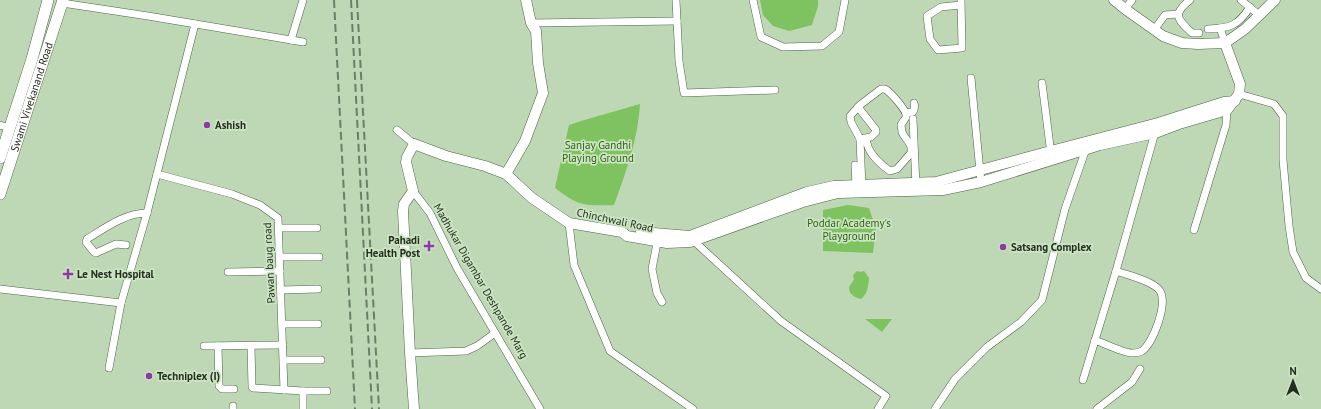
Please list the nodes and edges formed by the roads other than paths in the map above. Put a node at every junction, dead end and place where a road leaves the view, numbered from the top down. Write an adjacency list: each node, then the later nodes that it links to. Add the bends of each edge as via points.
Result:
1 (48, 0): 36 (main road, Swami Vivekanand Road)
2 (303, 0): 25 (street)
3 (526, 0): 19 (street)
4 (676, 0): 18 (street)
5 (753, 0): 6 (street, via 761,37 783,47 822,46 839,32)
6 (845, 0)
7 (1114, 0): 15 (street)
8 (1132, 0): 15 (street)
9 (1190, 0): 16 (street, via 1180,8)
10 (1242, 0): 14 (street)
11 (1276, 0): 17 (street)
12 (60, 1): 20 (street); 51 (main road, Swami Vivekanand Road)
13 (961, 3): 13 (street, via 962,48 938,50 930,39 927,16 941,7)
14 (1250, 7): 17 (street); 21 (street, via 1243,18 1231,26)
15 (1125, 9): 23 (street)
16 (1178, 14): 23 (street, via 1165,15); 24 (street, via 1180,21 1192,33)
17 (1259, 15): 27 (street)
18 (677, 21): 19 (street); 30 (street, via 684,93)
19 (531, 22): 46 (street, via 536,31 542,93 525,141)
20 (195, 24): 25 (street); 45 (street)
21 (1220, 28): 22 (street); 27 (street)
22 (1208, 29)
23 (1154, 30): 27 (street, via 1182,43)
24 (1199, 33)
25 (291, 40): 26 (street)
26 (303, 42)
27 (1225, 43): 32 (street, via 1240,84)
28 (971, 78): 47 (street)
29 (1042, 83): 42 (street)
30 (775, 90)
31 (914, 102): 34 (street, via 913,112)
32 (1231, 102): 37 (street); 57 (street); 68 (street, via 1274,104 1282,116 1283,160 1293,252 1306,278)
33 (858, 107): 34 (street, via 881,89 885,89); 39 (street, via 850,116 851,122); 39 (street, via 876,130)
34 (906, 113): 39 (street, via 901,125 912,150 897,169 890,171 882,166)
35 (913, 119): 48 (street)
36 (5, 127): 43 (main road, Swami Vivekanand Road)
37 (1156, 128): 41 (street); 63 (street)
38 (397, 130): 40 (street)
39 (864, 141): 49 (street)
40 (414, 144): 46 (street, Chinchwali Road); 50 (street, via 406,162)
41 (1087, 146): 42 (street); 95 (street, via 1065,210 1042,300 1020,322 987,347 955,380)
42 (1052, 156): 47 (street)
43 (0, 158)
44 (855, 165): 49 (street)
45 (157, 174): 53 (street); 55 (street, Pawan baug road, via 232,194 260,205 278,218)
46 (506, 174): 54 (street, Chinchwali Road, via 532,198)
47 (981, 176): 48 (street)
48 (916, 186): 49 (street)
49 (859, 189): 52 (street, Chinchwali Road); 52 (street, via 834,186 807,192)
50 (413, 191): 74 (street, Madhukar Digambar Deshpande Marg, via 430,213 457,268); 80 (street, via 404,204 403,211)
51 (0, 194)
52 (773, 209): 59 (street, Chinchwali Road)
53 (147, 213): 60 (street, via 134,214 113,223 86,242 96,253 116,244); 71 (street)
54 (569, 223): 58 (street, Chinchwali Road, via 622,232 627,236); 93 (street, via 574,265 610,351)
55 (279, 228): 56 (street); 61 (street, Pawan baug road)
56 (317, 228)
57 (1194, 230)
58 (658, 237): 59 (street, Chinchwali Road, via 667,243 690,242); 70 (street, via 652,269 657,293)
59 (693, 238): 94 (street, via 781,321 886,396)
60 (126, 245)
61 (280, 257): 62 (street); 64 (street, Pawan baug road)
62 (319, 257)
63 (1116, 270): 75 (street); 75 (street, via 1154,285 1161,292 1163,303 1159,319 1142,351 1132,354)
64 (280, 271): 65 (street); 69 (street, Pawan baug road)
65 (228, 272)
66 (0, 289): 71 (street)
67 (318, 289): 69 (street)
68 (1321, 289)
69 (281, 290): 72 (street, Pawan baug road)
70 (662, 302)
71 (121, 303): 83 (street)
72 (282, 324): 73 (street); 76 (street, Pawan baug road)
73 (318, 324)
74 (495, 333): 80 (street, via 466,351); 92 (street, Madhukar Digambar Deshpande Marg)
75 (1095, 340): 85 (street)
76 (283, 345): 79 (street); 81 (street, Pawan baug road)
77 (204, 346): 78 (street)
78 (218, 346): 79 (street); 86 (street, via 219,386 222,389)
79 (251, 346): 87 (street, via 252,387)
80 (410, 354): 91 (street)
81 (284, 360): 82 (street); 87 (street, Pawan baug road)
82 (321, 360)
83 (109, 368)
84 (1140, 369): 96 (street, via 1132,382)
85 (1083, 380)
86 (234, 389)
87 (284, 390): 88 (street)
88 (303, 391): 89 (street); 90 (street)
89 (327, 391)
90 (303, 409)
91 (414, 409)
92 (540, 409)
93 (693, 409)
94 (878, 409)
95 (936, 409)
96 (1097, 409)

